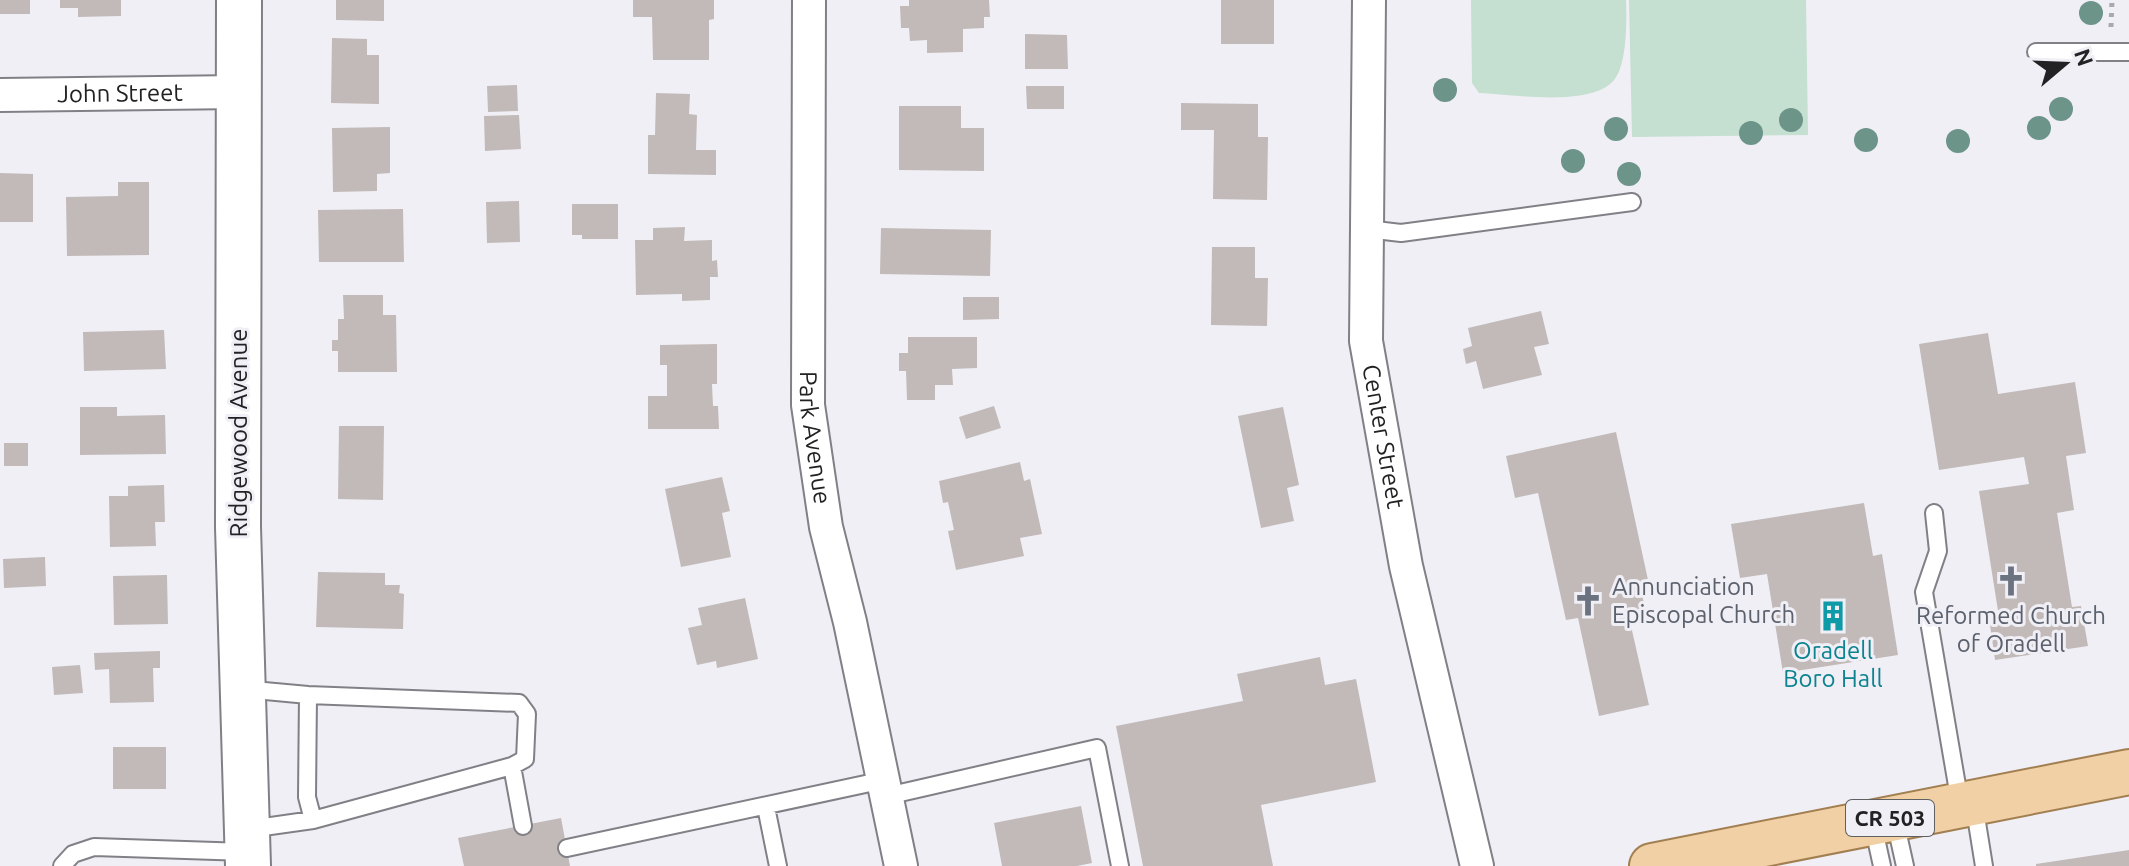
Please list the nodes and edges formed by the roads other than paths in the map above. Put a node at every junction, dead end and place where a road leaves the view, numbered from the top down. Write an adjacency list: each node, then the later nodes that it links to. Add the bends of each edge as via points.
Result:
1 (239, 0): 6 (street, Ridgewood Avenue)
2 (809, 0): 15 (street, Park Avenue, via 808,405 826,527)
3 (1369, 0): 9 (street, Center Street)
4 (2036, 52): 5 (lane)
5 (2129, 52)
6 (239, 92): 7 (street, John Street); 11 (street, Ridgewood Avenue)
7 (0, 95)
8 (1632, 202): 9 (lane, via 1401,233)
9 (1367, 229): 28 (street, Center Street, via 1366,341 1406,566)
10 (1934, 513): 16 (lane, via 1938,551 1924,592)
11 (242, 689): 12 (lane); 22 (street, Ridgewood Avenue)
12 (308, 695): 13 (lane, via 519,703 527,714 525,759); 18 (lane, via 307,785)
13 (512, 766): 18 (lane); 20 (lane)
14 (2129, 772): 16 (main road, CR 503)
15 (885, 788): 17 (lane); 26 (street, Park Avenue); 27 (lane, via 1097,748)
16 (1967, 804): 19 (main road, CR 503); 32 (lane)
17 (766, 807): 21 (lane); 25 (lane)
18 (313, 820): 22 (lane)
19 (1884, 820): 23 (main road, CR 503); 30 (lane); 31 (lane)
20 (523, 826)
21 (567, 848)
22 (248, 849): 24 (lane, via 94,847 73,854)
23 (1706, 860): 29 (main road, CR 503)
24 (62, 866)
25 (778, 866)
26 (901, 866)
27 (1120, 866)
28 (1477, 866)
29 (1652, 866)
30 (1882, 866)
31 (1905, 866)
32 (1984, 866)

